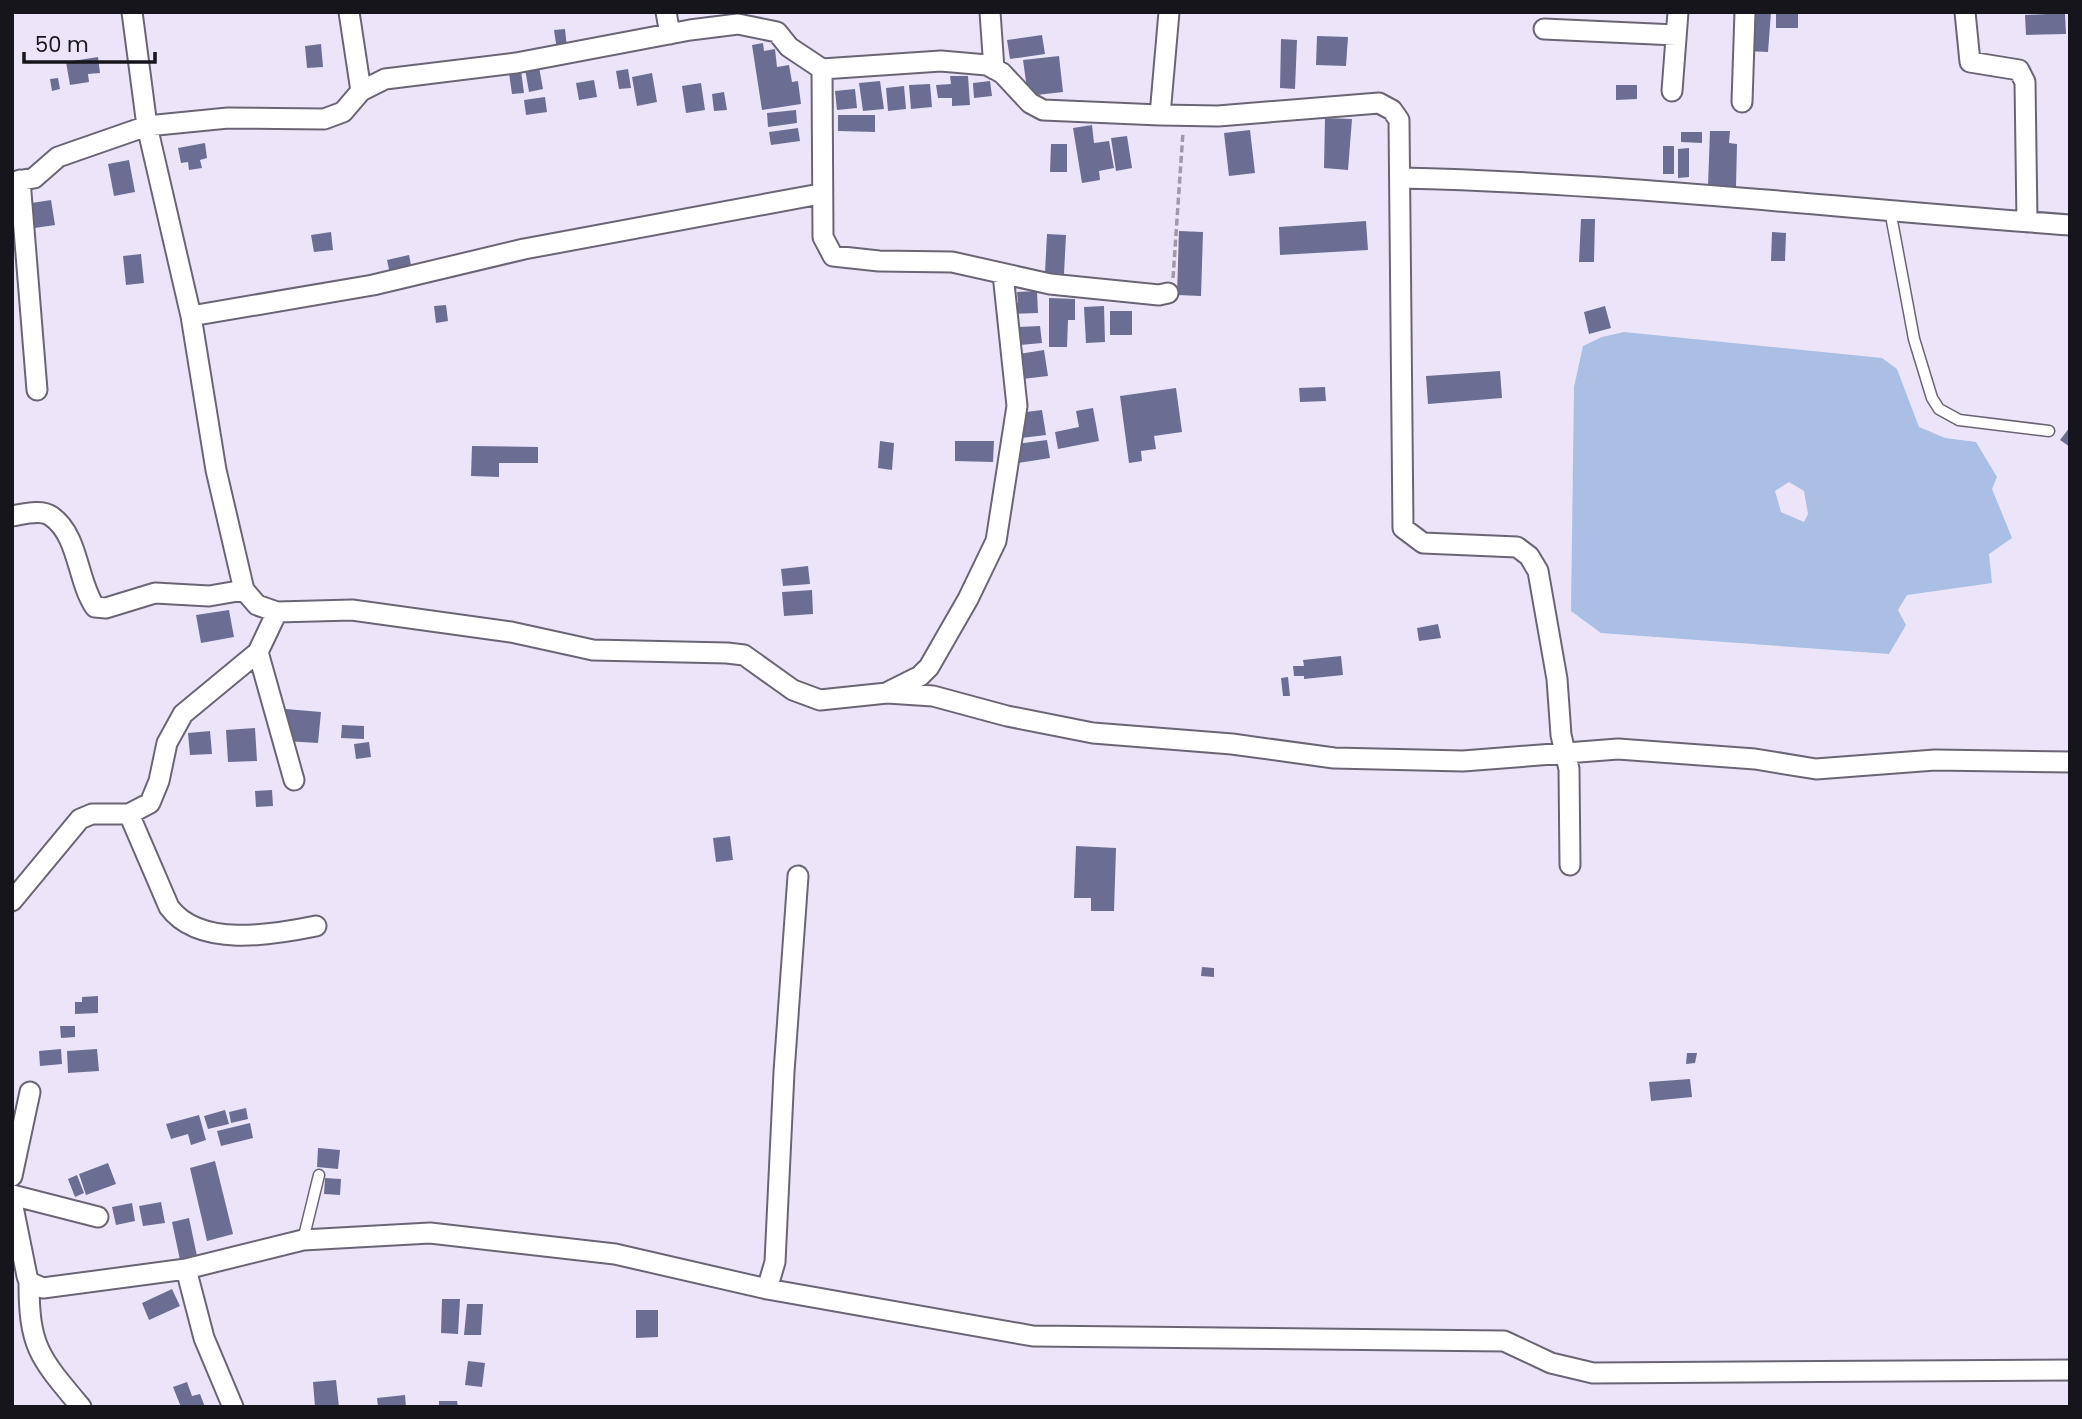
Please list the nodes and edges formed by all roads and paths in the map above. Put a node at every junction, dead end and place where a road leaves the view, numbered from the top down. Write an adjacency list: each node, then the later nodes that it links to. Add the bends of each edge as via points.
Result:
1 (132, 12): 19 (street)
2 (349, 12): 14 (street)
3 (666, 12): 10 (street)
4 (990, 12): 13 (street)
5 (1169, 12): 17 (street)
6 (1678, 12): 11 (street)
7 (1745, 12): 16 (street)
8 (1965, 12): 24 (street, via 1970,62 2019,70 2025,82)
9 (1544, 29): 11 (street)
10 (670, 34): 12 (street, via 738,24 760,26 777,32 789,47); 14 (street, via 516,62 385,79)
11 (1676, 35): 15 (street)
12 (822, 69): 13 (street, via 940,61); 22 (street)
13 (994, 69): 17 (street, via 1044,110)
14 (361, 91): 19 (street, via 343,112 324,119 228,118)
15 (1672, 91)
16 (1742, 102)
17 (1160, 115): 18 (street)
18 (1183, 117): 20 (street, via 1379,103 1399,120); 27 (path, via 1175,265)
19 (147, 126): 21 (street, via 58,157 34,178); 28 (street)
20 (1401, 178): 23 (street, via 1512,181); 36 (street, via 1403,528 1423,543 1517,547 1529,556 1538,571 1548,621)
21 (16, 181): 29 (street)
22 (820, 194): 26 (street, via 822,237 833,256 952,261); 28 (street, via 524,248 373,285)
23 (1890, 210): 24 (street); 30 (lane, via 1914,339 1939,409 1959,420)
24 (2026, 222): 25 (street)
25 (2070, 225)
26 (1003, 274): 27 (street, via 1088,289); 35 (street, via 1017,405 996,541 929,667)
27 (1168, 293)
28 (191, 316): 32 (street, via 216,470)
29 (37, 390)
30 (2049, 430)
31 (12, 516): 32 (street, via 37,512 51,516 65,534 95,607 155,593 209,596)
32 (244, 590): 33 (street, via 257,605)
33 (277, 612): 34 (street); 35 (street, via 352,610 511,632 593,650 744,655 793,690 820,700)
34 (258, 652): 38 (street); 39 (street, via 183,714 167,743 150,803)
35 (887, 693): 36 (street, via 933,696 1093,733 1334,758 1463,761)
36 (1566, 755): 37 (street, via 1618,749 1755,759 1816,769 1935,760); 40 (street)
37 (2070, 762)
38 (294, 779)
39 (129, 814): 42 (street, via 92,814 80,819); 43 (street, via 169,907 191,927 261,934)
40 (1570, 865)
41 (799, 876): 53 (street, via 775,1262)
42 (12, 901)
43 (316, 926)
44 (30, 1092): 46 (street)
45 (319, 1175): 50 (lane)
46 (12, 1176)
47 (12, 1195): 49 (street)
48 (12, 1202): 52 (street)
49 (98, 1217)
50 (303, 1240): 51 (street); 53 (street, via 430,1233 615,1254)
51 (187, 1269): 52 (street, via 49,1288); 56 (street, via 204,1338)
52 (29, 1282): 55 (street, via 29,1324 36,1348)
53 (767, 1289): 54 (street, via 1033,1336 1504,1341 1551,1363 1593,1373)
54 (2070, 1370)
55 (80, 1407)
56 (233, 1407)

